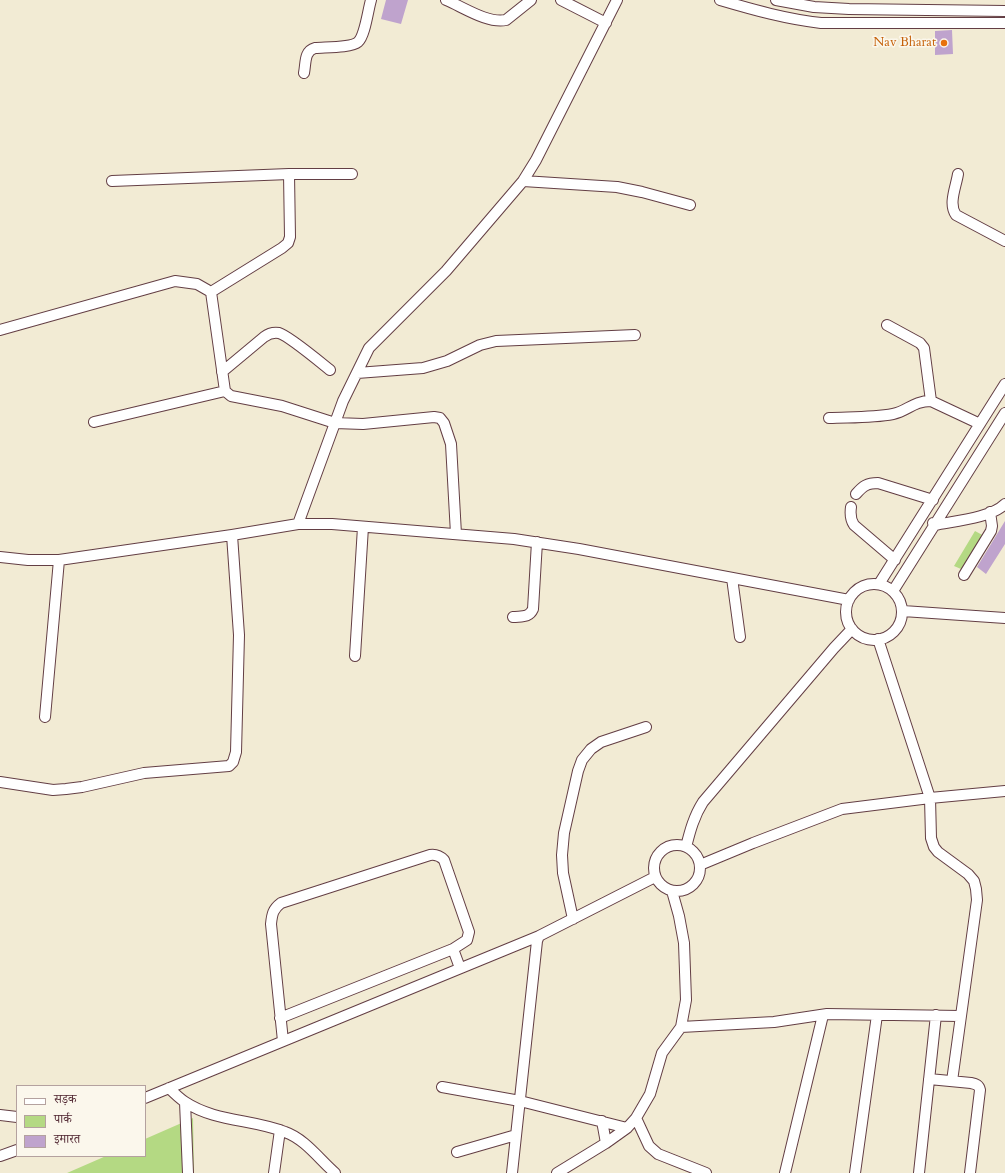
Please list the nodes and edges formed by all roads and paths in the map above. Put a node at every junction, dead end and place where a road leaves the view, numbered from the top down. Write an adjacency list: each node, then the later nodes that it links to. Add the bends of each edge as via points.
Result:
1 (370, 0): 11 (street, via 358,42 309,50 306,54)
2 (446, 0): 3 (street, via 487,19 501,21 506,20)
3 (531, 0)
4 (561, 0): 9 (street)
5 (617, 0): 9 (street)
6 (720, 0): 10 (street, via 769,15 821,23)
7 (776, 0): 8 (street, via 814,7 849,9)
8 (1005, 11)
9 (606, 23): 16 (street)
10 (1005, 23)
11 (304, 73)
12 (289, 174): 13 (street); 15 (street); 19 (street, via 288,243)
13 (352, 174)
14 (958, 174): 18 (street, via 952,204 956,215)
15 (112, 181)
16 (523, 181): 17 (street, via 617,187); 25 (street, via 446,271 369,348)
17 (690, 205)
18 (1005, 241)
19 (211, 292): 21 (street, via 197,284 175,281); 24 (street)
20 (887, 325): 28 (street, via 920,343 924,348)
21 (0, 330)
22 (635, 335): 25 (street, via 496,341 422,368)
23 (330, 370): 24 (street, via 287,338 279,333 271,333)
24 (222, 372): 27 (street)
25 (357, 373): 32 (street)
26 (1005, 384): 33 (street)
27 (225, 391): 31 (street); 32 (street, via 231,396 282,406)
28 (931, 401): 30 (street, via 922,401 902,411 884,415); 33 (street)
29 (1005, 413): 41 (street)
30 (829, 418)
31 (94, 422)
32 (334, 423): 40 (street); 43 (street, via 363,424 440,418 444,423 452,453)
33 (980, 424): 35 (street)
34 (856, 494): 35 (street, via 864,485 878,483)
35 (933, 500): 39 (street)
36 (1005, 504): 38 (street)
37 (851, 507): 48 (street, via 851,520 854,525)
38 (990, 512): 41 (street); 49 (street, via 991,532)
39 (922, 517): 41 (street); 48 (street)
40 (298, 524): 42 (street); 44 (street)
41 (935, 525): 52 (street)
42 (363, 527): 43 (street); 60 (street)
43 (456, 534): 45 (street)
44 (232, 535): 47 (street); 63 (street, via 239,635 236,752 233,762 229,766 144,773 66,789 53,790)
45 (538, 542): 50 (street); 55 (street, via 533,609 527,616)
46 (0, 557): 47 (street)
47 (59, 560): 61 (street)
48 (895, 560): 51 (street)
49 (964, 575)
50 (732, 578): 53 (street); 58 (street)
51 (879, 584): 52 (street); 53 (street, via 866,585 858,589)
52 (893, 591): 54 (street)
53 (849, 600): 57 (street, via 846,612)
54 (903, 612): 56 (street); 59 (street, via 895,631 887,637)
55 (513, 616)
56 (1005, 618)
57 (852, 629): 59 (street, via 868,639); 66 (street, via 703,802 692,824)
58 (740, 637)
59 (878, 639): 65 (street)
60 (355, 656)
61 (45, 717)
62 (646, 727): 70 (street, via 601,742 582,760 566,826 562,855 563,873)
63 (0, 782)
64 (1005, 791): 65 (street)
65 (930, 798): 67 (street, via 842,809); 77 (street, via 934,847 968,874 976,889 977,900)
66 (686, 847): 67 (street, via 693,851); 68 (street, via 670,846 663,850 654,862)
67 (700, 865): 69 (street, via 700,873 692,886 679,892)
68 (655, 877): 69 (street, via 659,884); 70 (street)
69 (672, 891): 79 (street, via 684,943 686,1000)
70 (573, 919): 71 (street)
71 (539, 936): 73 (street); 86 (street)
72 (453, 950): 73 (street); 78 (street); 78 (street, via 467,940 469,932 444,860 435,854 281,902 275,907 271,924)
73 (460, 968): 80 (street)
74 (823, 1015): 75 (street); 79 (street, via 774,1022); 105 (street)
75 (877, 1015): 76 (street); 106 (street)
76 (936, 1016): 77 (street); 81 (street)
77 (960, 1016): 82 (street)
78 (280, 1018): 80 (street)
79 (681, 1027): 90 (street, via 662,1052 650,1094)
80 (282, 1041): 84 (street)
81 (929, 1078): 82 (street); 107 (street)
82 (952, 1081): 108 (street, via 976,1084 980,1090)
83 (442, 1087): 86 (street)
84 (169, 1088): 85 (street); 87 (street)
85 (146, 1098)
86 (520, 1101): 91 (street); 94 (street)
87 (185, 1102): 93 (street, via 212,1114); 99 (street)
88 (0, 1115): 89 (street)
89 (16, 1117)
90 (636, 1118): 92 (street); 104 (street, via 649,1146 658,1154)
91 (602, 1121): 92 (street); 95 (street)
92 (627, 1128): 95 (street)
93 (280, 1130): 100 (street); 101 (street, via 303,1142)
94 (516, 1135): 97 (street); 102 (street)
95 (606, 1143): 103 (street)
96 (16, 1150): 98 (street)
97 (457, 1152)
98 (0, 1156)
99 (188, 1173)
100 (274, 1173)
101 (335, 1173)
102 (512, 1173)
103 (557, 1173)
104 (706, 1173)
105 (785, 1173)
106 (855, 1173)
107 (919, 1173)
108 (970, 1173)

